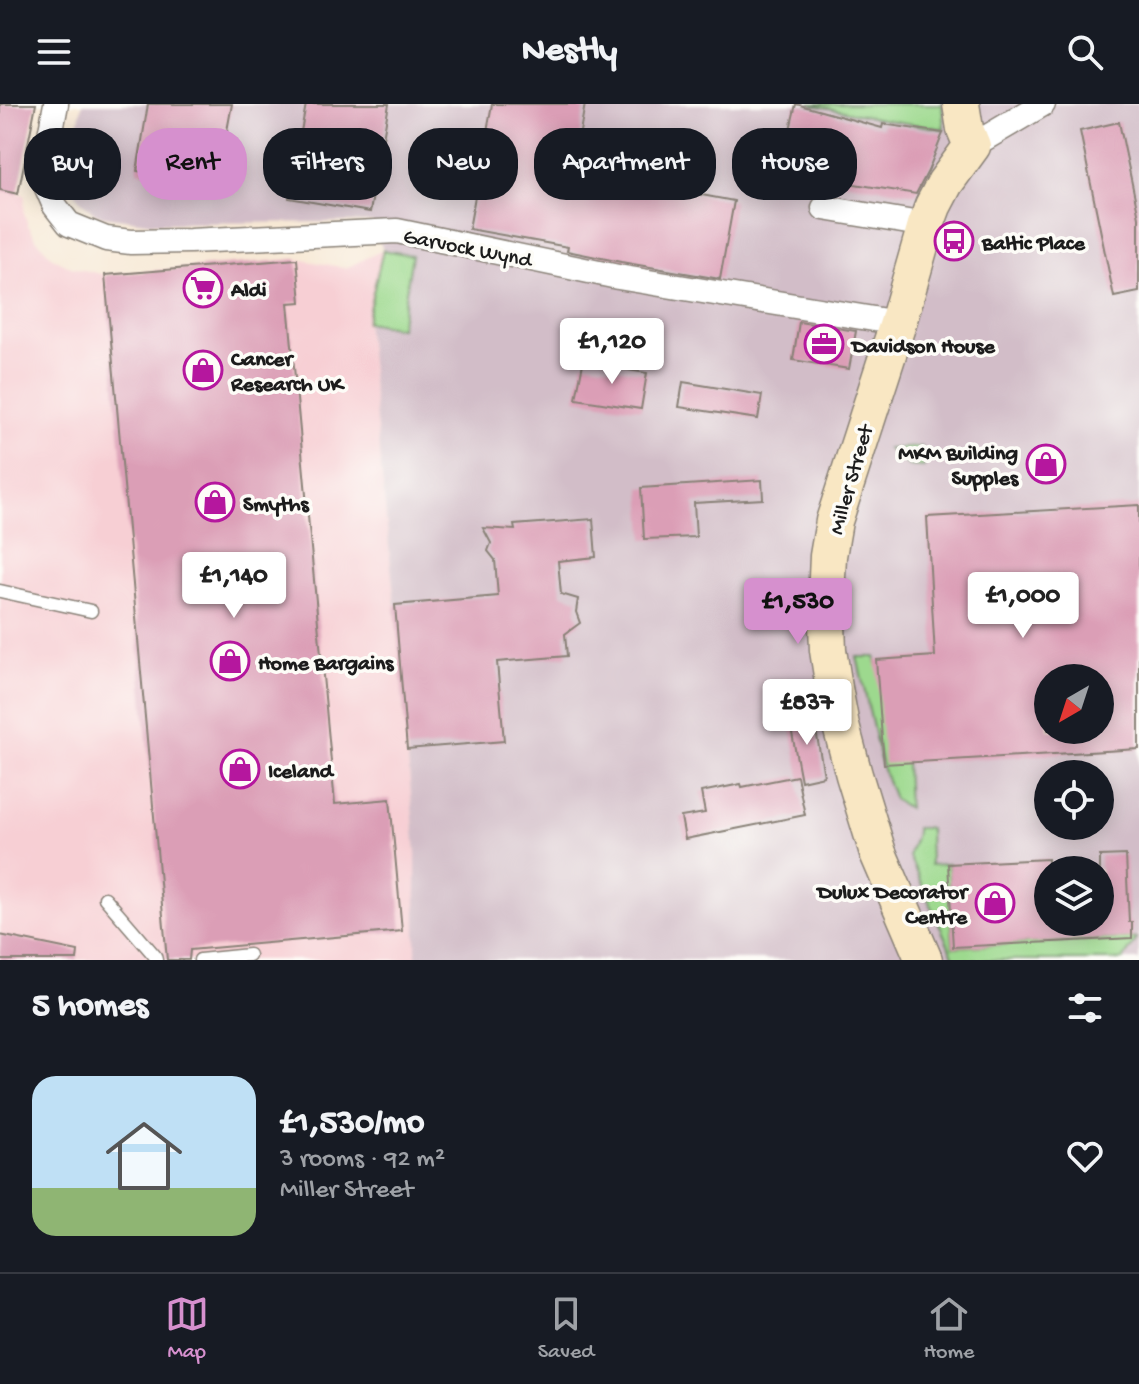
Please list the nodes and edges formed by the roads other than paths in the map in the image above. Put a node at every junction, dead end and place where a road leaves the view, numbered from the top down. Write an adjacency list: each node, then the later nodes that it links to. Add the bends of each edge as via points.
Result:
1 (56, 104): 7 (street, Garvock Wynd, via 44,181 69,224 106,239 190,241 397,231 618,277)
2 (961, 104): 4 (street)
3 (1043, 104): 4 (street)
4 (972, 146): 6 (street, Miller Street, via 945,183)
5 (824, 208): 6 (street)
6 (926, 225): 7 (street, Miller Street)
7 (898, 323): 14 (street, Miller Street, via 834,521 826,625 854,775 878,853)
8 (0, 591): 9 (lane)
9 (91, 611)
10 (105, 898): 12 (lane)
11 (249, 955): 13 (lane)
12 (159, 959)
13 (200, 960)
14 (924, 960)

